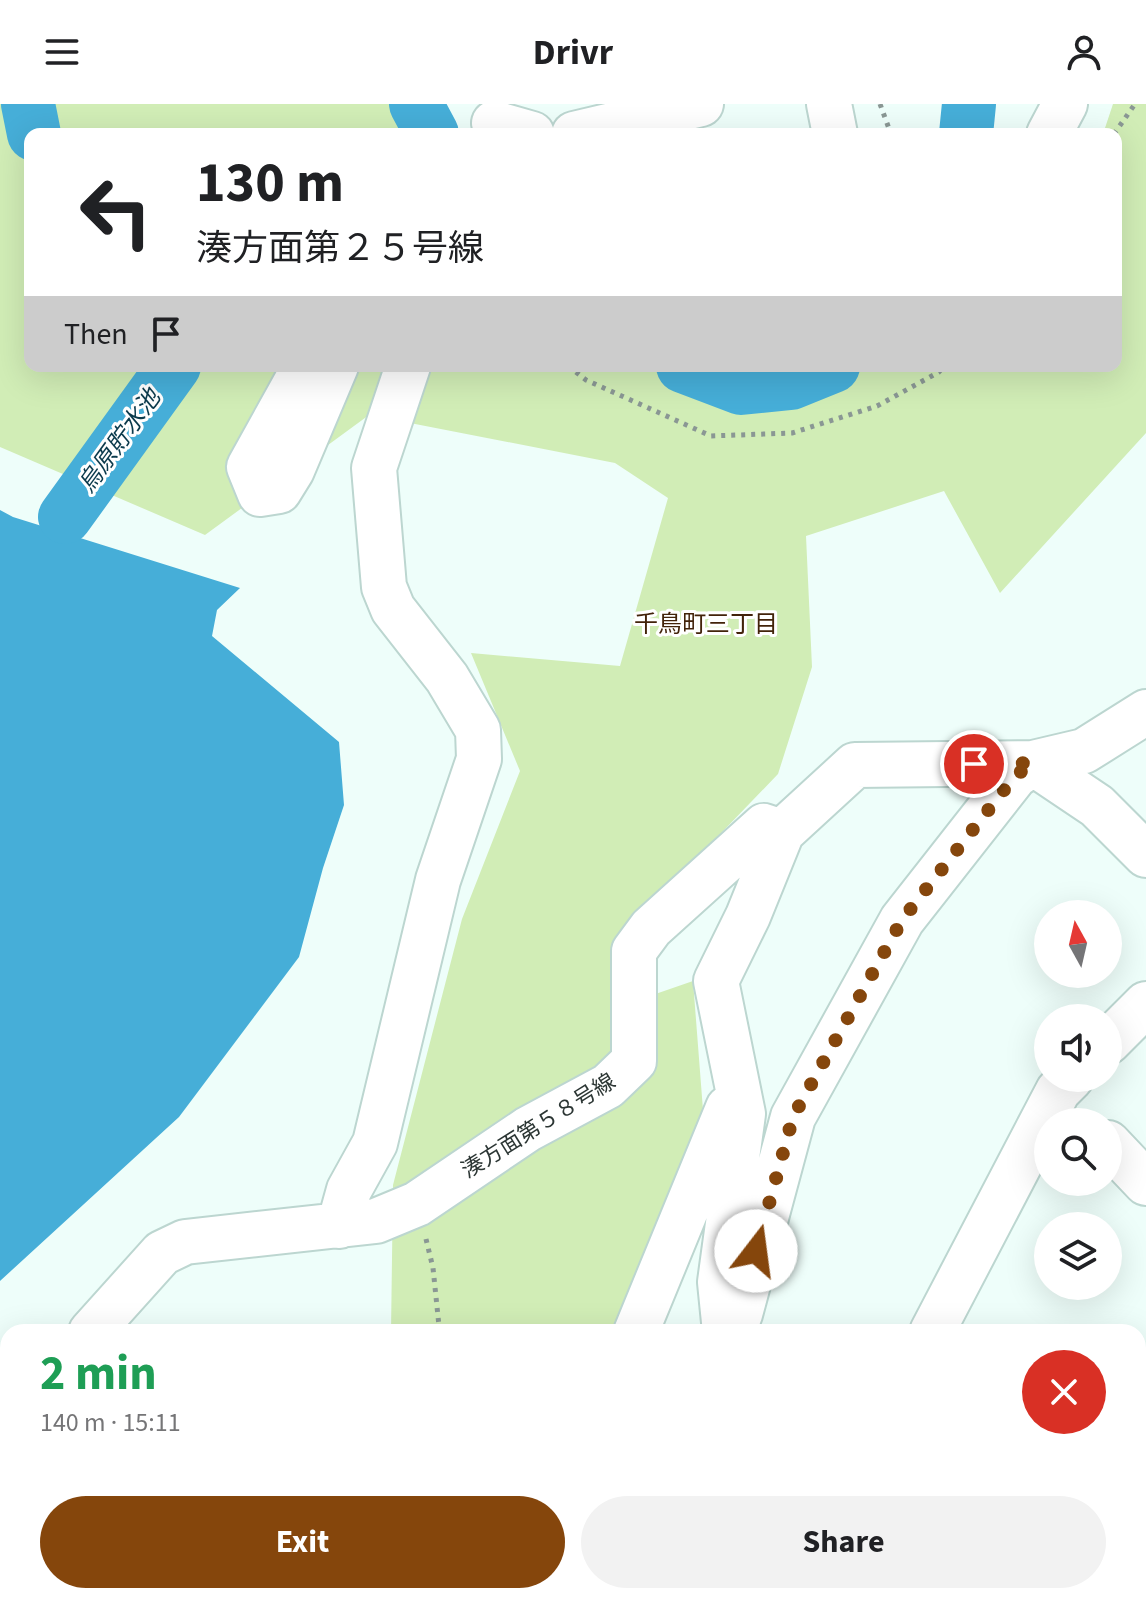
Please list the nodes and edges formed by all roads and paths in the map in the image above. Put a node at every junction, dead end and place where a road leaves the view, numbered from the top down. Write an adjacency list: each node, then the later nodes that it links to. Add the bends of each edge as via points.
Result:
1 (701, 104): 6 (street)
2 (829, 104): 7 (street)
3 (880, 104): 8 (path)
4 (1065, 104): 9 (street)
5 (1135, 104): 10 (path)
6 (599, 128)
7 (834, 128)
8 (889, 128)
9 (1052, 128)
10 (1118, 128)
11 (302, 372): 12 (street, via 249,467 260,494 279,491)
12 (333, 372)
13 (406, 372): 27 (street, via 374,468 384,587 393,609 447,678 478,730 479,759 438,880 375,1143 349,1190)
14 (576, 372): 15 (path, via 711,436 792,433 877,406)
15 (939, 372)
16 (1146, 712): 17 (street, via 1084,751)
17 (1033, 763): 18 (street, via 855,765); 19 (street, via 1097,806); 32 (street, via 1015,776 902,920 793,1117)
18 (782, 832): 22 (street, via 716,981); 26 (street, 湊方面第５８号線, via 764,826 651,928 634,951 634,1061 608,1086 528,1129)
19 (1146, 855)
20 (1146, 1004): 21 (street)
21 (1122, 1028)
22 (737, 1087): 30 (street); 31 (street, via 743,1114 720,1282)
23 (1060, 1092): 33 (street)
24 (1122, 1158): 25 (street)
25 (1146, 1183)
26 (417, 1204): 27 (street, 湊方面第５８号線, via 376,1221); 29 (path, via 433,1268)
27 (339, 1226): 28 (street, 湊方面第５８号線, via 185,1242 162,1253)
28 (98, 1324)
29 (439, 1324)
30 (639, 1324)
31 (724, 1324)
32 (737, 1324)
33 (946, 1324)

